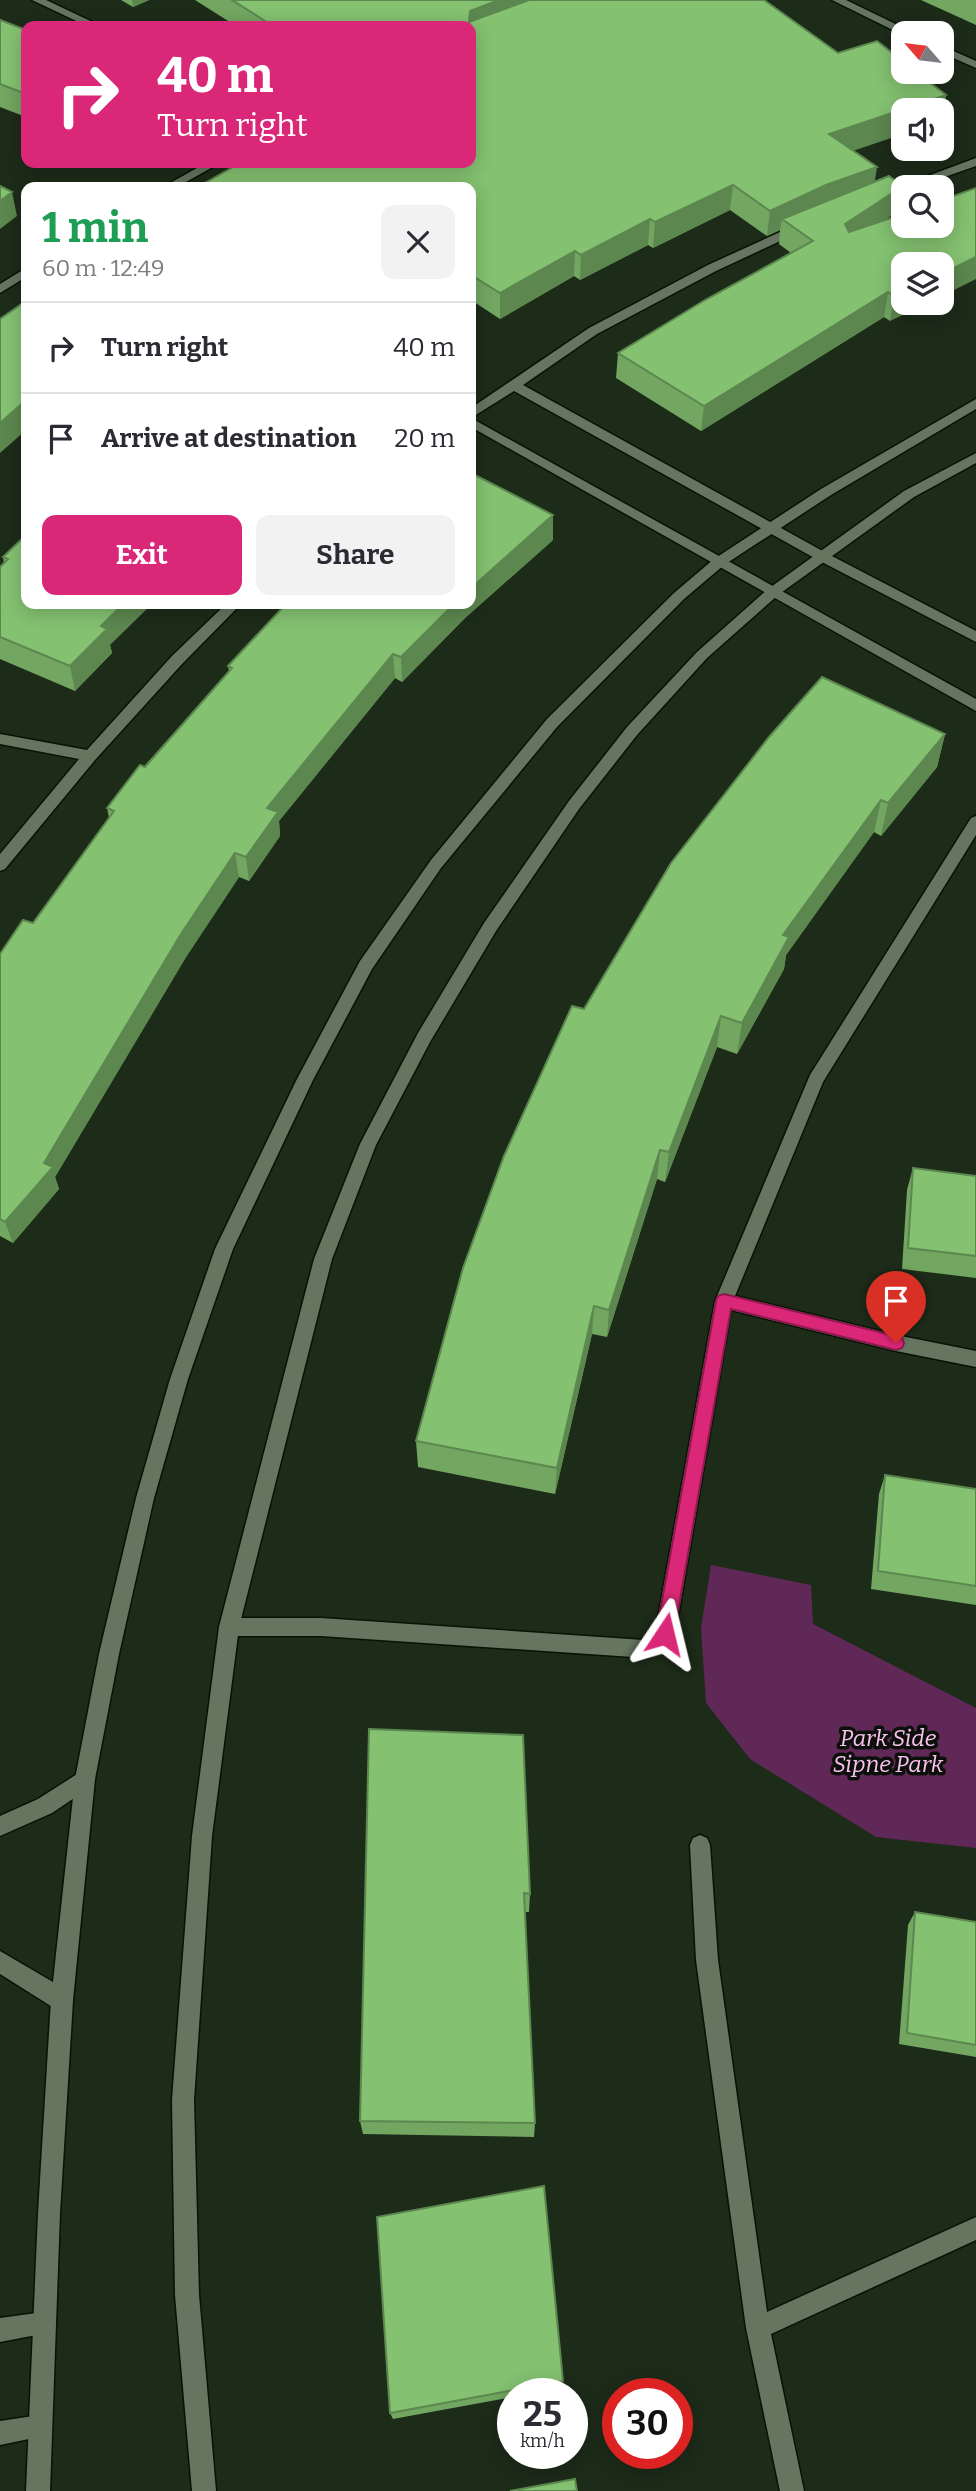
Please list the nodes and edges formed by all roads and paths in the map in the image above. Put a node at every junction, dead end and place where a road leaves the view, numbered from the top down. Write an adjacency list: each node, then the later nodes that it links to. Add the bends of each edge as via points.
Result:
1 (37, 0): 3 (street)
2 (837, 0): 4 (street)
3 (85, 21)
4 (891, 25)
5 (954, 55): 6 (street)
6 (976, 65)
7 (976, 162): 10 (street)
8 (205, 168): 9 (street)
9 (178, 182)
10 (872, 199)
11 (809, 223): 14 (street, via 593,331)
12 (21, 275): 13 (street)
13 (0, 289)
14 (514, 385): 16 (street); 19 (street)
15 (976, 403): 19 (street)
16 (476, 411)
17 (476, 425): 21 (street)
18 (976, 457): 20 (street, via 909,494)
19 (770, 527): 20 (street); 21 (street)
20 (823, 557): 22 (street); 24 (street)
21 (719, 562): 22 (street); 33 (street, via 552,723 486,800 366,965 305,1079 224,1249 179,1379 145,1498)
22 (773, 592): 25 (street); 32 (street, via 702,655 632,731 574,805 490,927 368,1144 323,1259)
23 (229, 609): 27 (street)
24 (976, 637)
25 (976, 706)
26 (0, 739): 27 (street)
27 (90, 756): 29 (street)
28 (976, 822): 30 (street, via 816,1080)
29 (0, 865)
30 (724, 1301): 31 (street); 32 (street, via 665,1634 648,1649 321,1627)
31 (976, 1359)
32 (229, 1627): 45 (street, via 202,1836 183,2100 187,2295)
33 (85, 1779): 34 (street, via 45,1806); 37 (street)
34 (0, 1826)
35 (700, 1845): 40 (street, via 707,1960)
36 (0, 1962): 37 (street)
37 (62, 2000): 39 (street)
38 (976, 2228): 40 (street)
39 (44, 2324): 41 (street); 42 (street)
40 (758, 2329): 46 (street)
41 (0, 2330)
42 (40, 2427): 43 (street); 44 (street)
43 (0, 2433)
44 (38, 2491)
45 (204, 2491)
46 (792, 2491)

